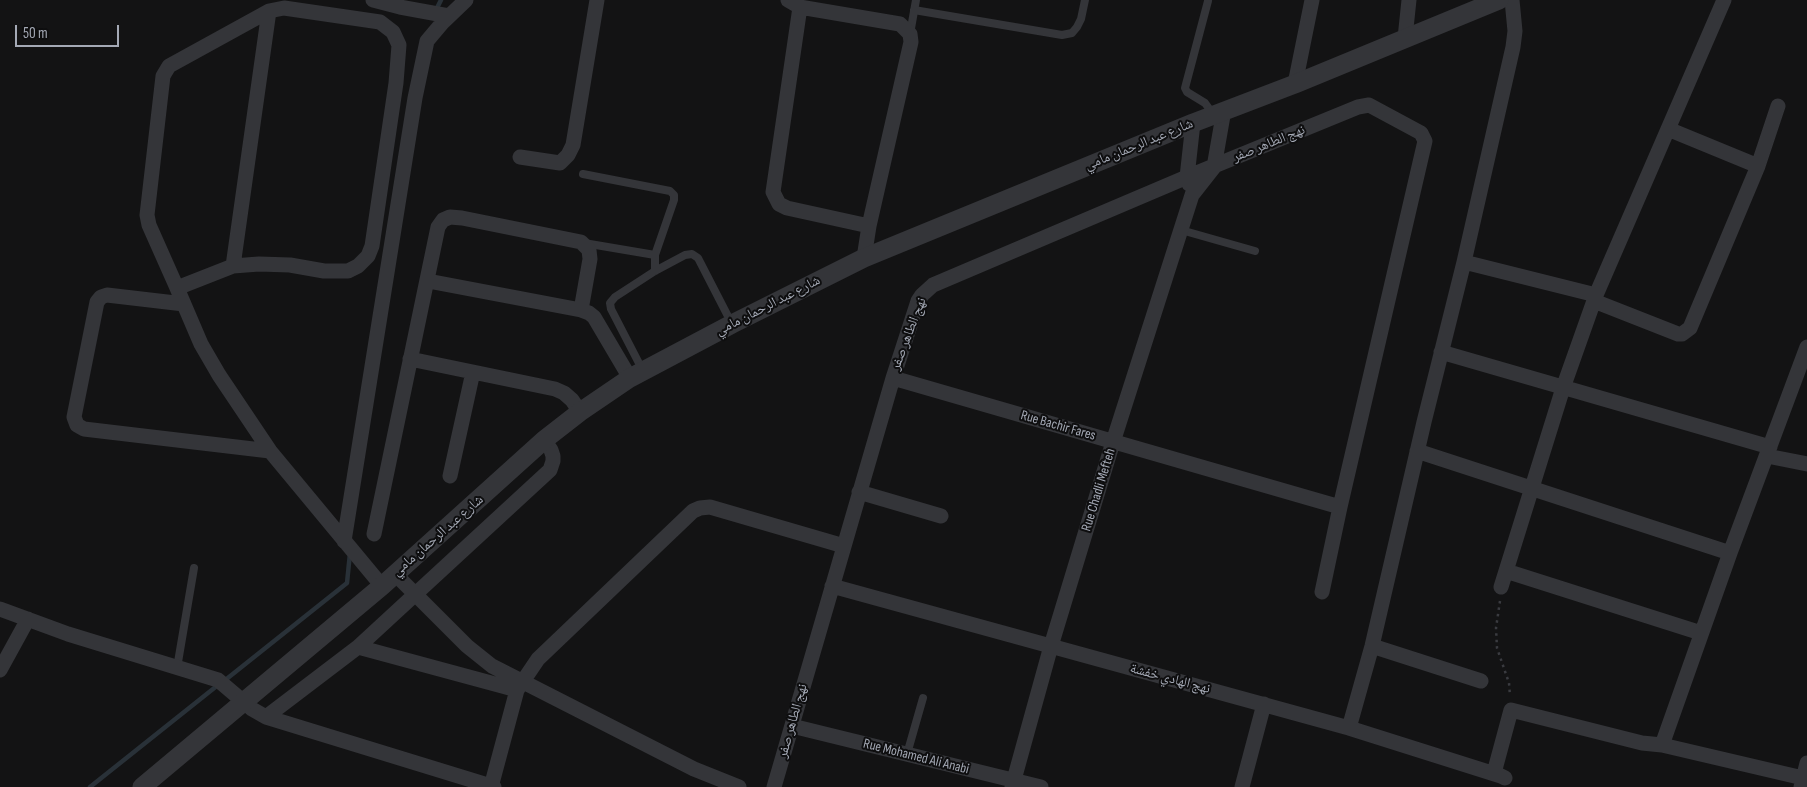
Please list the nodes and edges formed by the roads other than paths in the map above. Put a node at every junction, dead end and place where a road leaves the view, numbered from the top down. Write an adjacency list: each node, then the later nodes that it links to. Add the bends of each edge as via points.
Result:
1 (372, 0): 15 (street)
2 (466, 0): 15 (street)
3 (598, 0): 23 (street, via 573,145 568,156 560,163)
4 (916, 0): 13 (lane)
5 (1085, 0): 13 (lane, via 1077,27 1072,33 1062,35)
6 (1312, 0): 18 (street)
7 (1409, 0): 17 (street)
8 (1498, 0): 17 (street, شارع عبد الرحمان مامي)
9 (1512, 0): 35 (street, via 1514,47)
10 (1724, 0): 22 (street)
11 (1208, 1): 20 (lane, via 1185,88)
12 (794, 4): 16 (street, via 900,24); 29 (street, via 773,192 779,204 787,208)
13 (914, 10): 16 (lane)
14 (269, 12): 36 (street); 36 (street, via 284,8 380,22 393,32 399,45 395,92 368,256 348,271 290,265); 39 (street, via 180,59 169,66 164,76 147,215)
15 (449, 16): 64 (street, via 427,41 415,98)
16 (910, 34): 29 (street, via 911,42)
17 (1406, 38): 18 (street, شارع عبد الرحمان مامي)
18 (1295, 84): 20 (street, شارع عبد الرحمان مامي)
19 (1778, 106): 24 (street)
20 (1219, 112): 21 (street, شارع عبد الرحمان مامي); 25 (street)
21 (1193, 123): 27 (street); 34 (street, شارع عبد الرحمان مامي)
22 (1668, 129): 24 (street); 40 (street)
23 (520, 157)
24 (1758, 166): 40 (street, via 1686,332 1678,334)
25 (1214, 167): 27 (street, نهج الطاهر صفر); 28 (street); 61 (street, نهج الطاهر صفر, via 1369,105 1421,133 1425,141)
26 (583, 174): 33 (lane, via 674,195)
27 (1186, 177): 28 (street); 49 (street, نهج الطاهر صفر, via 934,285 918,300)
28 (1192, 195): 30 (street, Rue Chadli Mefteh)
29 (869, 226): 34 (street)
30 (1181, 230): 32 (lane); 53 (street, Rue Chadli Mefteh)
31 (581, 242): 33 (lane); 38 (street, via 450,216 438,227); 42 (street, via 589,250 590,259)
32 (1255, 251)
33 (655, 255): 37 (lane)
34 (864, 258): 43 (street, شارع عبد الرحمان مامي)
35 (1464, 262): 40 (street); 45 (street)
36 (233, 266): 39 (street)
37 (655, 271): 43 (lane, via 686,254 698,258); 48 (lane, via 610,302)
38 (428, 281): 42 (street); 46 (street)
39 (177, 288): 41 (street)
40 (1595, 298): 50 (street)
41 (184, 304): 54 (street, via 219,375); 54 (street, via 101,297 97,302 74,417 78,425 84,429)
42 (580, 310): 48 (street, via 594,318)
43 (732, 324): 48 (street, شارع عبد الرحمان مامي)
44 (1806, 351): 56 (street)
45 (1441, 352): 50 (street); 55 (street)
46 (410, 359): 47 (street); 63 (street)
47 (473, 372): 51 (street, via 555,389 572,400); 58 (street)
48 (636, 374): 51 (street, شارع عبد الرحمان مامي)
49 (893, 378): 53 (street, Rue Bachir Fares); 60 (street, نهج الطاهر صفر)
50 (1563, 388): 56 (street); 59 (street)
51 (580, 412): 52 (street, شارع عبد الرحمان مامي)
52 (544, 440): 69 (street, شارع عبد الرحمان مامي); 73 (street, via 553,456 550,470)
53 (1113, 442): 61 (street, Rue Bachir Fares); 77 (street, Rue Chadli Mefteh)
54 (270, 451): 64 (street)
55 (1417, 451): 59 (street); 78 (street)
56 (1769, 451): 57 (street); 66 (street)
57 (1807, 464)
58 (450, 476)
59 (1531, 490): 66 (street); 68 (street)
60 (860, 492): 62 (street); 65 (street, نهج الطاهر صفر)
61 (1340, 507): 72 (street)
62 (941, 516)
63 (374, 534)
64 (344, 541): 69 (street)
65 (844, 546): 70 (street, نهج الطاهر صفر); 83 (street, via 710,507 700,508 686,517 538,659)
66 (1730, 553): 76 (street)
67 (194, 568): 80 (lane)
68 (1506, 571): 71 (street); 76 (street)
69 (388, 580): 73 (street); 85 (street, شارع عبد الرحمان مامي)
70 (832, 586): 77 (street, نهج الهادي خفشة); 88 (street, نهج الطاهر صفر)
71 (1501, 587)
72 (1322, 592)
73 (415, 594): 79 (street); 83 (street, via 478,656)
74 (0, 609): 75 (street)
75 (28, 619): 80 (street); 81 (street)
76 (1701, 633): 90 (street)
77 (1051, 646): 86 (street, نهج الهادي خفشة); 95 (street, Rue Chadli Mefteh)
78 (1372, 646): 82 (street); 89 (street)
79 (358, 647): 83 (street); 87 (street)
80 (177, 668): 85 (street, via 218,680)
81 (0, 670)
82 (1480, 681)
83 (520, 686): 97 (street); 98 (street, via 694,770)
84 (923, 698): 91 (lane)
85 (243, 702): 87 (street); 96 (street, شارع عبد الرحمان مامي)
86 (1264, 704): 89 (street, نهج الهادي خفشة); 101 (street)
87 (266, 717): 97 (street)
88 (792, 726): 91 (street, Rue Mohamed Ali Anabi); 99 (street, نهج الطاهر صفر)
89 (1349, 728): 93 (street, نهج الهادي خفشة)
90 (1662, 745): 93 (street, via 1642,743 1511,710); 94 (street)
91 (907, 754): 95 (street, Rue Mohamed Ali Anabi)
92 (1807, 763): 94 (street)
93 (1500, 781)
94 (1802, 783)
95 (1013, 784): 100 (street, Rue Mohamed Ali Anabi)
96 (142, 787)
97 (492, 787)
98 (739, 787)
99 (774, 787)
100 (1041, 787)
101 (1242, 787)

